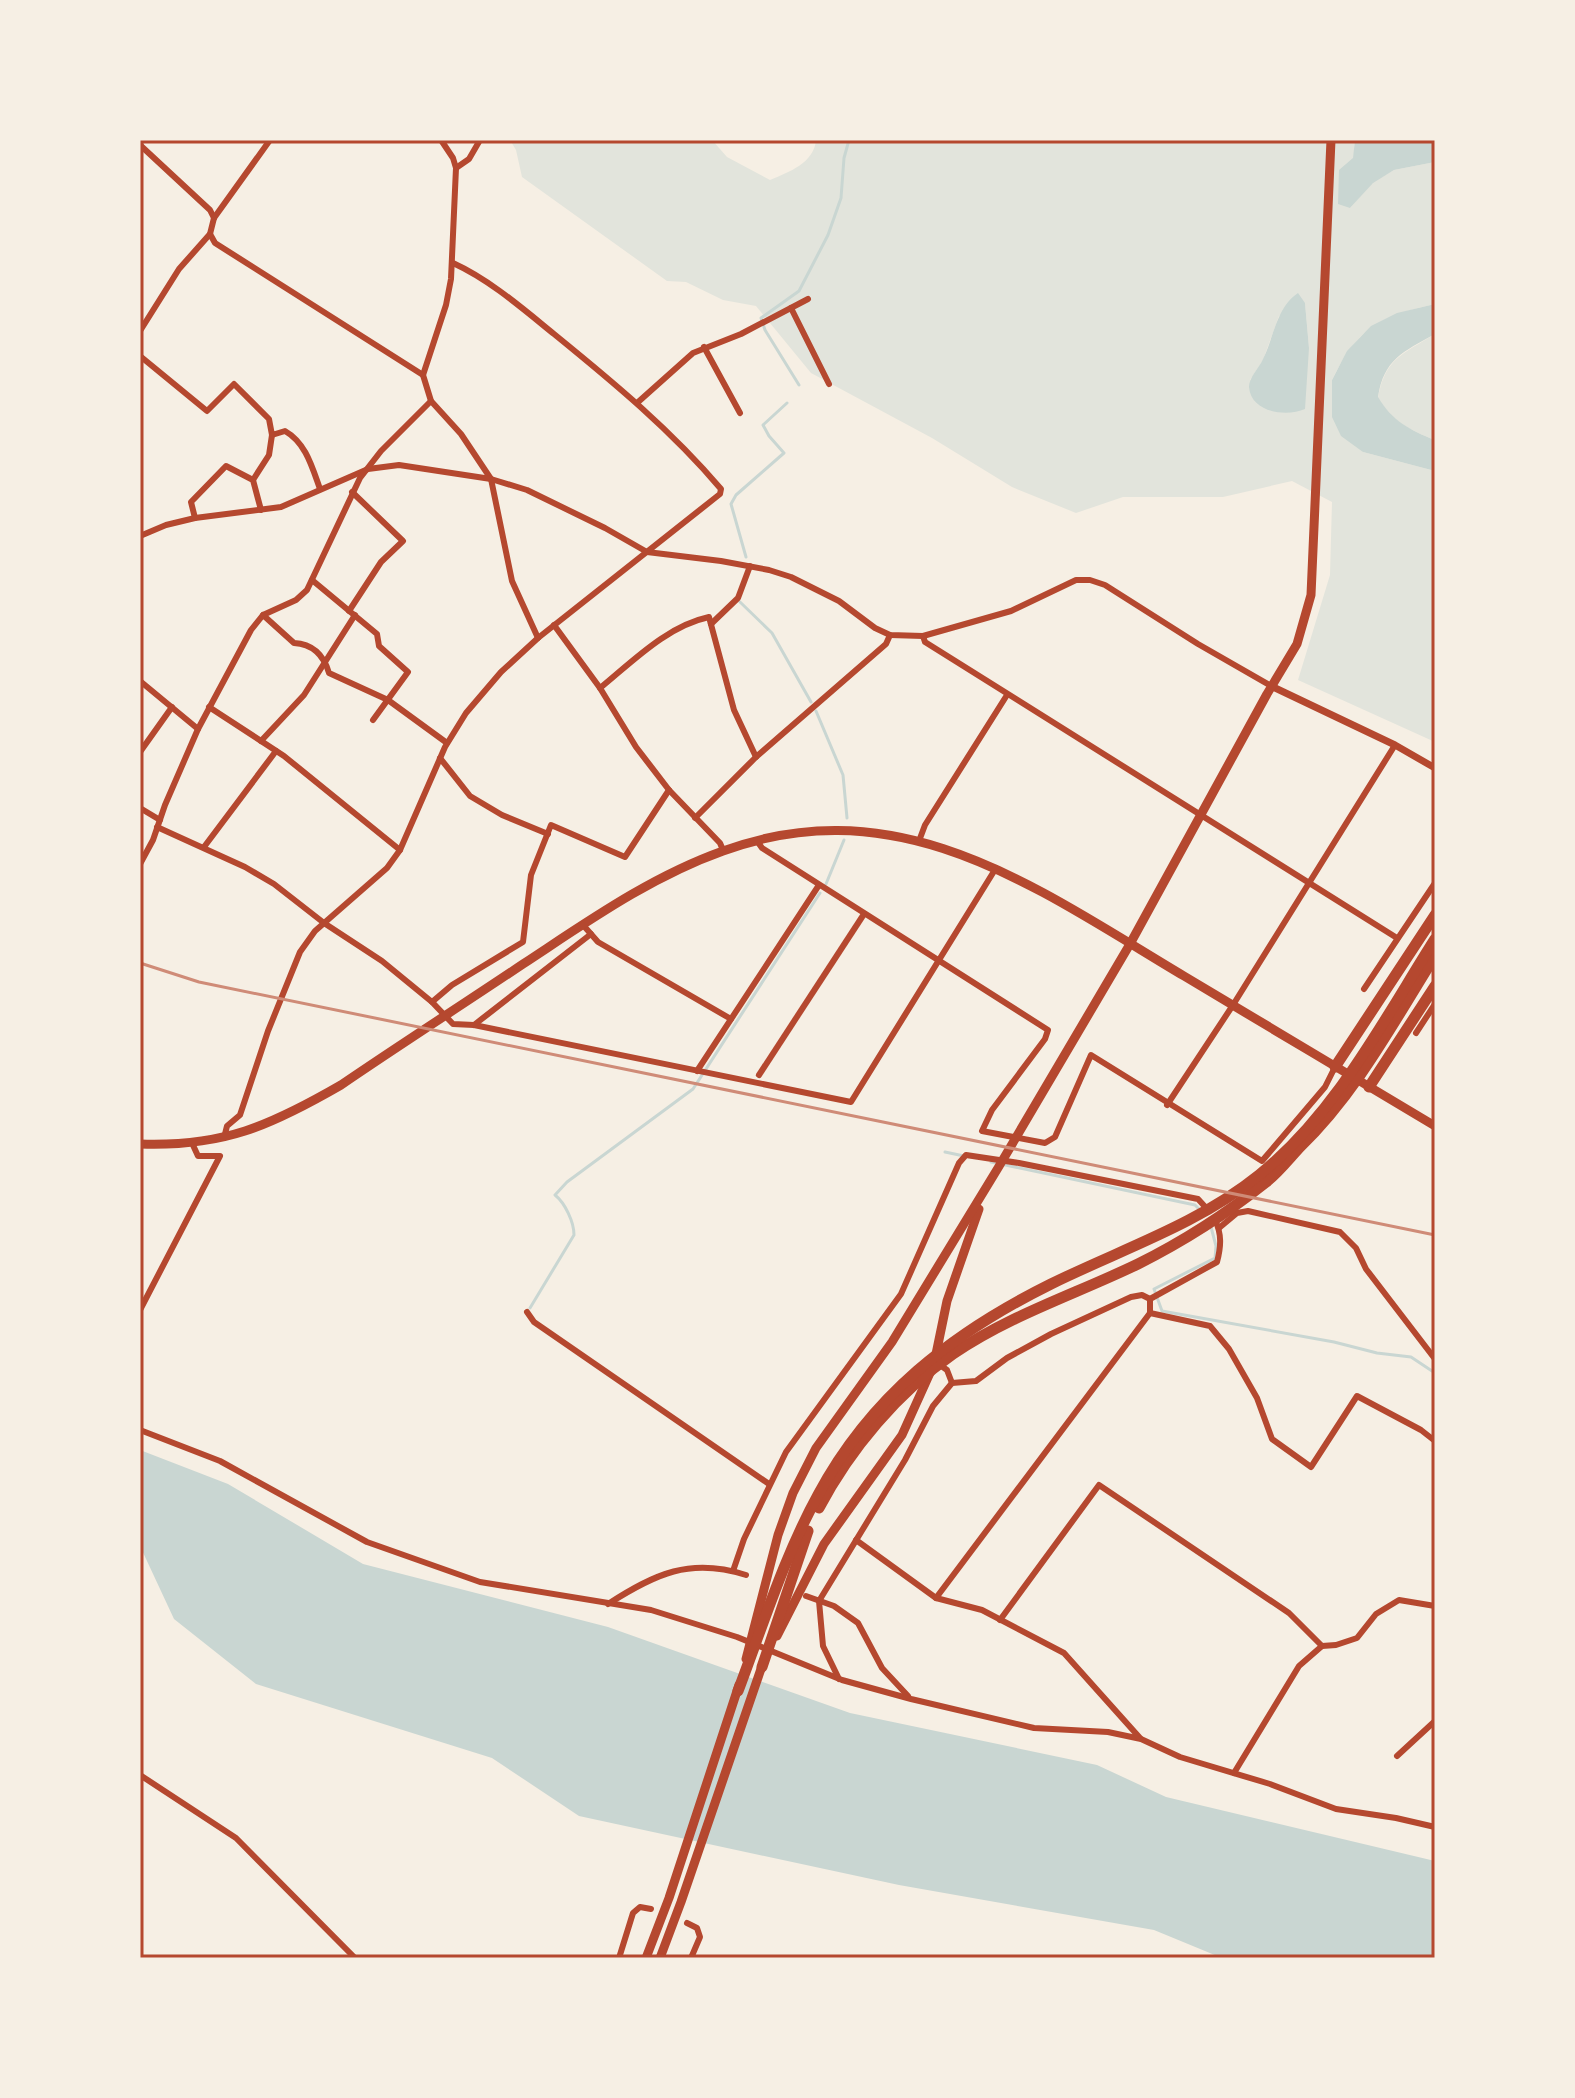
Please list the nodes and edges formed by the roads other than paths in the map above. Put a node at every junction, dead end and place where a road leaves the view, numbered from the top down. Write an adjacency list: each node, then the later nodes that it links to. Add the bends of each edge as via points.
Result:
1 (270, 140): 7 (street)
2 (441, 140): 6 (street)
3 (480, 140): 6 (street, via 469,159)
4 (1331, 140): 41 (main road, via 1311,595 1297,644)
5 (140, 145): 7 (street)
6 (456, 168): 9 (street)
7 (214, 218): 8 (street)
8 (210, 234): 12 (street, via 179,269); 15 (street, via 215,243)
9 (453, 263): 15 (street, via 446,305); 18 (street, via 522,308)
10 (808, 299): 11 (street)
11 (791, 308): 13 (street); 16 (street)
12 (140, 331)
13 (704, 347): 18 (street); 19 (street)
14 (140, 356): 20 (street, via 207,411 234,384 269,419)
15 (423, 375): 17 (street)
16 (829, 384)
17 (431, 401): 21 (street); 22 (street)
18 (637, 403): 29 (street, via 721,489)
19 (740, 413)
20 (272, 435): 23 (street, via 269,455); 24 (street, via 285,431 295,437)
21 (368, 469): 22 (street, via 399,465); 24 (street); 25 (street)
22 (491, 479): 29 (street, via 527,490); 38 (street, via 512,581)
23 (253, 480): 26 (street); 27 (street, via 226,466 191,502)
24 (320, 489): 26 (street)
25 (352, 492): 31 (street); 32 (street, via 403,541 381,562)
26 (261, 510): 27 (street)
27 (195, 518): 28 (street)
28 (140, 536)
29 (647, 552): 30 (street); 35 (street)
30 (750, 566): 34 (street, via 738,598); 36 (street, via 811,585)
31 (312, 580): 32 (street); 33 (street, via 296,600)
32 (352, 613): 39 (street); 44 (street, via 408,672)
33 (263, 615): 39 (street, via 294,643 307,644); 46 (street)
34 (711, 624): 42 (street, via 709,617 677,629); 54 (street, via 734,710)
35 (554, 625): 38 (street); 42 (street)
36 (890, 635): 37 (street); 54 (street)
37 (923, 636): 41 (street, via 1011,611 1076,580 1090,580); 43 (street)
38 (538, 638): 50 (street, via 501,672)
39 (325, 660): 44 (street, via 329,673); 49 (street, via 304,695)
40 (140, 681): 45 (street)
41 (1271, 686): 51 (street); 59 (main road)
42 (600, 688): 57 (street)
43 (1007, 695): 59 (street); 64 (street)
44 (388, 700): 47 (street); 50 (street)
45 (172, 707): 48 (street); 53 (street)
46 (209, 707): 48 (street); 49 (street)
47 (373, 720)
48 (198, 729): 61 (street)
49 (261, 741): 52 (street)
50 (447, 743): 55 (street)
51 (1395, 745): 56 (street); 71 (street)
52 (276, 751): 65 (street); 66 (street)
53 (140, 752)
54 (756, 757): 60 (street)
55 (440, 758): 62 (street, via 470,796); 66 (street)
56 (1435, 768)
57 (669, 790): 60 (street); 62 (street, via 625,857 551,825)
58 (140, 808): 61 (street)
59 (1199, 816): 71 (street); 80 (main road)
60 (695, 818): 67 (street)
61 (158, 824): 65 (street); 68 (street)
62 (548, 834): 85 (street, via 531,875 523,942)
63 (757, 841): 64 (main road, via 851,829); 67 (main road); 72 (street)
64 (919, 841): 69 (main road)
65 (204, 847): 75 (street, via 274,884)
66 (400, 850): 75 (street)
67 (723, 850): 76 (main road, via 639,889)
68 (140, 864)
69 (996, 868): 80 (main road); 82 (street)
70 (1435, 883): 78 (street)
71 (1309, 884): 78 (street); 87 (street)
72 (819, 885): 73 (street); 88 (street)
73 (864, 914): 82 (street); 93 (street)
74 (1435, 915): 91 (highway)
75 (324, 923): 85 (street); 97 (street, via 300,952 240,1115 227,1126)
76 (583, 925): 77 (street); 97 (main road, via 301,1108)
77 (591, 934): 88 (street); 89 (street)
78 (1397, 938): 84 (street)
79 (1435, 939): 101 (highway, via 1337,1093 1261,1173)
80 (1130, 944): 87 (main road); 100 (main road)
81 (1435, 956): 101 (highway, via 1323,1127 1268,1181)
82 (939, 961): 92 (street, via 851,1102); 95 (street, via 1048,1030 982,1131 1045,1143 1055,1137 1091,1055)
83 (1435, 986): 94 (highway)
84 (1364, 989)
85 (432, 1002): 89 (street, via 453,1024)
86 (1435, 1004): 90 (street)
87 (1233, 1005): 91 (main road); 95 (street)
88 (731, 1019): 92 (street)
89 (474, 1025): 92 (street)
90 (1416, 1033)
91 (1335, 1067): 94 (main road); 95 (street, via 1325,1087 1262,1161)
92 (701, 1072)
93 (759, 1075)
94 (1369, 1087): 96 (main road)
95 (1167, 1105)
96 (1435, 1126)
97 (224, 1138): 98 (main road)
98 (192, 1143): 99 (main road); 104 (street, via 198,1156 220,1156)
99 (140, 1144)
100 (985, 1190): 108 (main road); 110 (main road, via 947,1301)
101 (1192, 1227): 112 (highway, via 1138,1264 1019,1316); 112 (highway, via 1052,1284 954,1339)
102 (1219, 1228): 103 (street, via 1217,1262); 107 (street, via 1198,1199 966,1155 901,1294); 109 (street, via 1248,1211 1340,1232)
103 (1150, 1299): 106 (street); 111 (street, via 1131,1297 1040,1340 976,1381)
104 (140, 1310)
105 (527, 1312): 115 (street, via 534,1322)
106 (1150, 1313): 114 (street, via 1210,1326 1257,1398 1272,1439 1311,1467 1357,1396); 120 (street)
107 (876, 1332): 108 (street); 115 (street, via 786,1452)
108 (892, 1342): 122 (main road, via 816,1448 793,1493)
109 (1435, 1359)
110 (934, 1360): 111 (street, via 947,1370); 122 (main road, via 902,1435)
111 (952, 1383): 116 (street, via 933,1406)
112 (904, 1388): 122 (highway, via 867,1422 832,1470 802,1528)
113 (140, 1430): 123 (street, via 228,1465 367,1542 480,1582)
114 (1435, 1441)
115 (769, 1484): 117 (street)
116 (856, 1540): 120 (street); 121 (street)
117 (733, 1571): 118 (street); 123 (street, via 682,1569 645,1581)
118 (746, 1575)
119 (806, 1596): 121 (street)
120 (936, 1598): 125 (street)
121 (819, 1601): 128 (street, via 823,1646); 130 (street, via 858,1623 882,1668)
122 (776, 1603): 127 (highway); 129 (highway)
123 (608, 1604): 128 (street, via 651,1610 737,1637)
124 (1435, 1606): 126 (street, via 1399,1600 1376,1614 1357,1638)
125 (1000, 1620): 126 (street, via 1099,1485 1289,1613); 132 (street, via 1064,1653)
126 (1322, 1646): 134 (street, via 1299,1666)
127 (762, 1667): 142 (main road)
128 (839, 1679): 130 (street)
129 (738, 1691): 141 (main road)
130 (911, 1699): 132 (street, via 1034,1728)
131 (1435, 1721): 133 (street)
132 (1141, 1739): 134 (street)
133 (1397, 1756)
134 (1234, 1773): 136 (street, via 1336,1809)
135 (140, 1775): 139 (street, via 236,1838)
136 (1435, 1827)
137 (651, 1909): 140 (street, via 640,1907 633,1913)
138 (687, 1923): 143 (street, via 700,1937)
139 (355, 1958)
140 (619, 1958)
141 (646, 1958)
142 (660, 1958)
143 (691, 1958)

